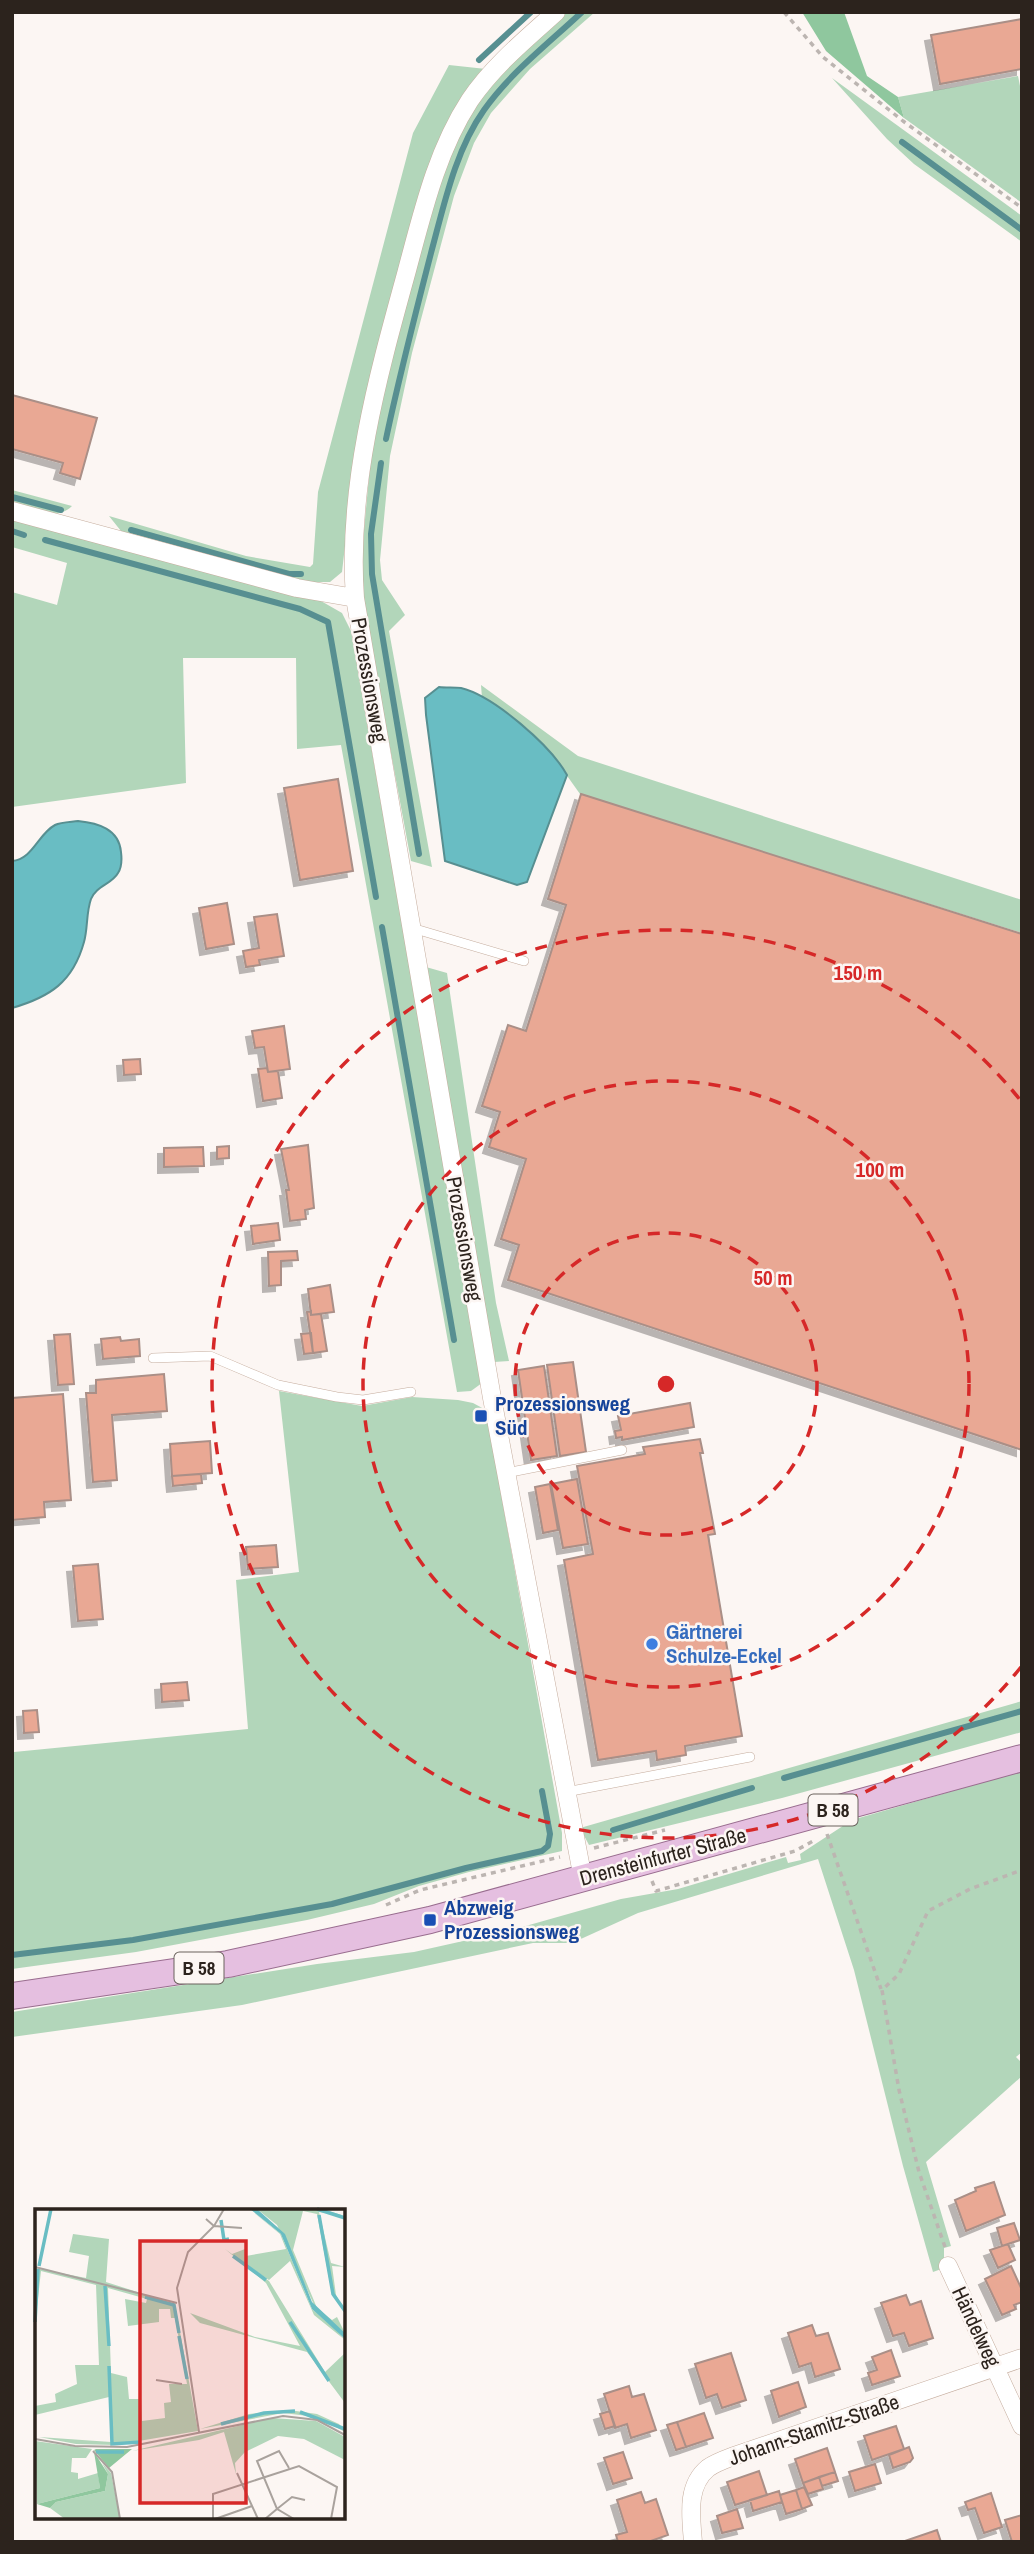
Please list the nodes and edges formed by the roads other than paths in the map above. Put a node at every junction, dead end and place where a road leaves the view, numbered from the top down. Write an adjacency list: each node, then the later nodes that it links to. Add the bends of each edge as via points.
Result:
1 (556, 12): 3 (street, Prozessionsweg, via 510,54 471,100 429,189 385,349 363,451 352,559)
2 (12, 511): 3 (street, Prozessionsweg, via 297,588)
3 (355, 598): 4 (street, Prozessionsweg)
4 (411, 928): 5 (lane); 9 (street, Prozessionsweg)
5 (524, 961)
6 (153, 1358): 7 (lane, via 209,1356 278,1385 337,1397 363,1400)
7 (411, 1392)
8 (622, 1450): 9 (lane)
9 (506, 1473): 12 (street, Prozessionsweg)
10 (750, 1758): 12 (lane)
11 (1022, 1758): 13 (main road, Drensteinfurter Straße / B 58)
12 (565, 1792): 13 (street, Prozessionsweg)
13 (583, 1879): 14 (main road, Drensteinfurter Straße / B 58, via 313,1947)
14 (12, 1996)
15 (948, 2266): 17 (street, Händelweg)
16 (1022, 2358): 17 (street, Johann-Stamitz-Straße)
17 (995, 2367): 18 (street, Händelweg); 19 (street, Johann-Stamitz-Straße, via 709,2468 694,2486 690,2511)
18 (1022, 2426)
19 (693, 2542)

